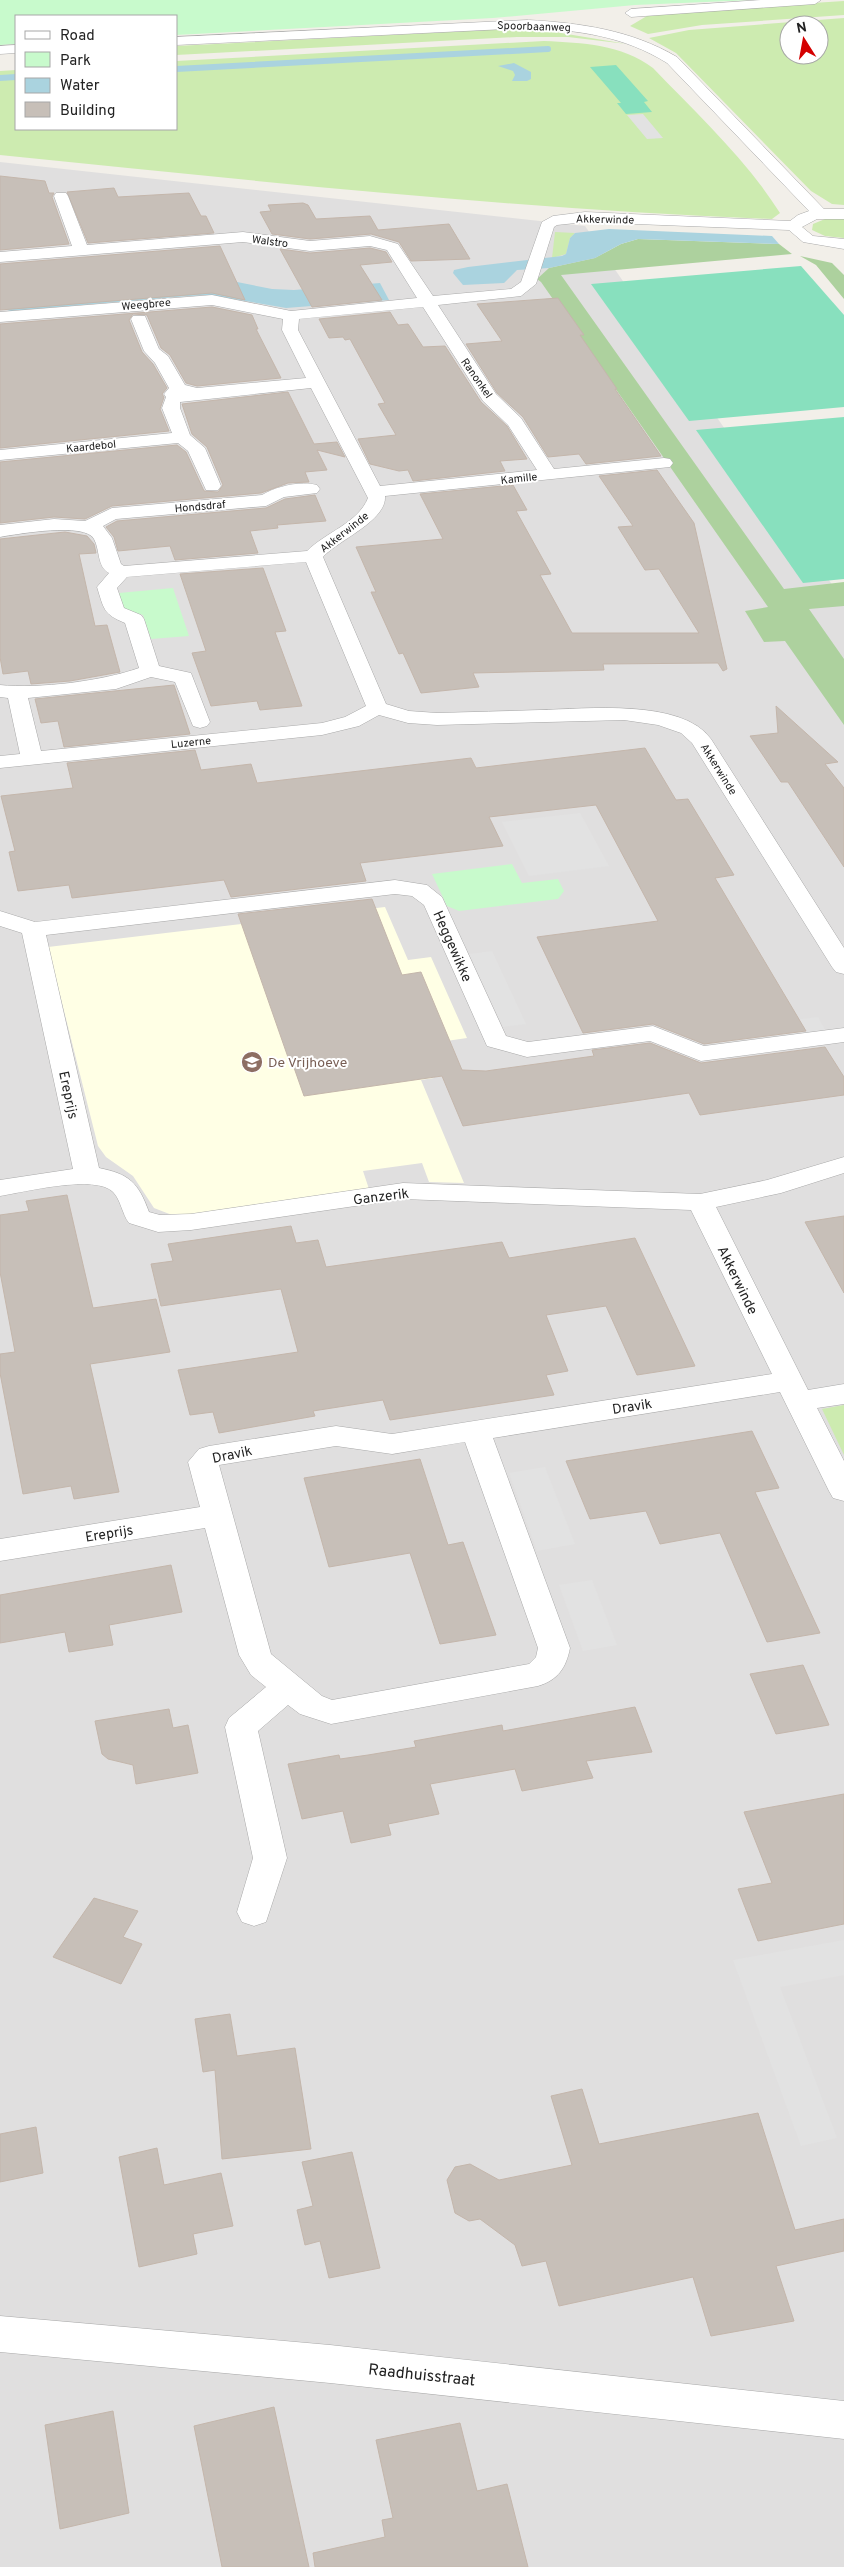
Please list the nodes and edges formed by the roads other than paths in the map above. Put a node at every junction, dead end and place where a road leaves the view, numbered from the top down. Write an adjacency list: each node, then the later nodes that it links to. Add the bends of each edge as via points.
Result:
1 (815, 0): 3 (street)
2 (619, 2): 3 (street)
3 (622, 17): 4 (street)
4 (596, 30): 5 (street, Spoorbaanweg, via 560,25 494,24); 9 (street, Spoorbaanweg, via 641,42 672,60)
5 (178, 41)
6 (15, 49): 7 (street)
7 (0, 50)
8 (61, 196): 13 (street)
9 (820, 214): 10 (street); 11 (street, via 803,218)
10 (844, 214)
11 (794, 226): 12 (street, via 798,234 806,238); 15 (street, Akkerwinde, via 585,217 553,220 547,225 528,284 515,293)
12 (844, 244)
13 (81, 250): 14 (street, Walstro); 15 (street, Walstro, via 243,237 310,246 380,242 393,247)
14 (0, 257)
15 (427, 302): 16 (street, Akkerwinde); 24 (street, Ranonkel, via 489,398 515,422)
16 (291, 316): 17 (street, Weegbree, via 212,300); 19 (street, Akkerwinde, via 290,330)
17 (0, 317)
18 (139, 319): 20 (street, via 152,351 162,360)
19 (316, 382): 20 (street); 27 (street, Akkerwinde)
20 (182, 394): 21 (street, via 172,401 170,408)
21 (182, 438): 22 (street, Kaardebol); 25 (street, via 196,448)
22 (0, 455)
23 (664, 463): 24 (street, Kamille)
24 (548, 475): 27 (street, Kamille)
25 (212, 486)
26 (311, 489): 28 (street, Hondsdraf, via 280,492 266,500 112,514)
27 (373, 492): 30 (street, Akkerwinde, via 377,498 374,507)
28 (90, 526): 29 (street); 31 (street, via 100,532 112,567)
29 (0, 531)
30 (313, 556): 31 (street); 34 (street, Akkerwinde)
31 (121, 572): 32 (street, via 107,587 115,612 134,619)
32 (150, 671): 33 (street, via 116,683); 35 (street, via 184,677)
33 (9, 692): 36 (street)
34 (377, 708): 36 (street, Luzerne, via 352,722 322,728); 40 (street, Akkerwinde, via 408,717 437,719 624,714 662,719 688,729 700,740)
35 (200, 722)
36 (32, 759): 37 (street, Luzerne)
37 (0, 762)
38 (0, 918): 39 (street, Heggewikke)
39 (33, 929): 41 (street, Heggewikke, via 395,887 419,890 434,902 496,1041 527,1050 653,1033 702,1054); 43 (street, Ereprijs)
40 (844, 967)
41 (844, 1035)
42 (844, 1165): 45 (street, via 772,1187)
43 (87, 1176): 44 (street); 45 (street, Ganzerik, via 111,1178 128,1190 138,1216 158,1224 403,1191)
44 (0, 1188)
45 (700, 1202): 46 (street, Akkerwinde)
46 (794, 1391): 47 (street, Dravik); 48 (street, Dravik); 49 (street, Akkerwinde)
47 (844, 1394)
48 (475, 1430): 50 (street, Dravik, via 392,1444 336,1436 209,1456 203,1462); 52 (street, Dravik, via 554,1648 551,1662 538,1674 331,1712 311,1705)
49 (844, 1491)
50 (217, 1515): 51 (street, Ereprijs); 52 (street, Dravik, via 255,1656 262,1667)
51 (0, 1550)
52 (288, 1687): 53 (street, via 242,1727 270,1858)
53 (254, 1912)
54 (0, 2334): 55 (street, Raadhuisstraat, via 330,2364)
55 (844, 2420)

